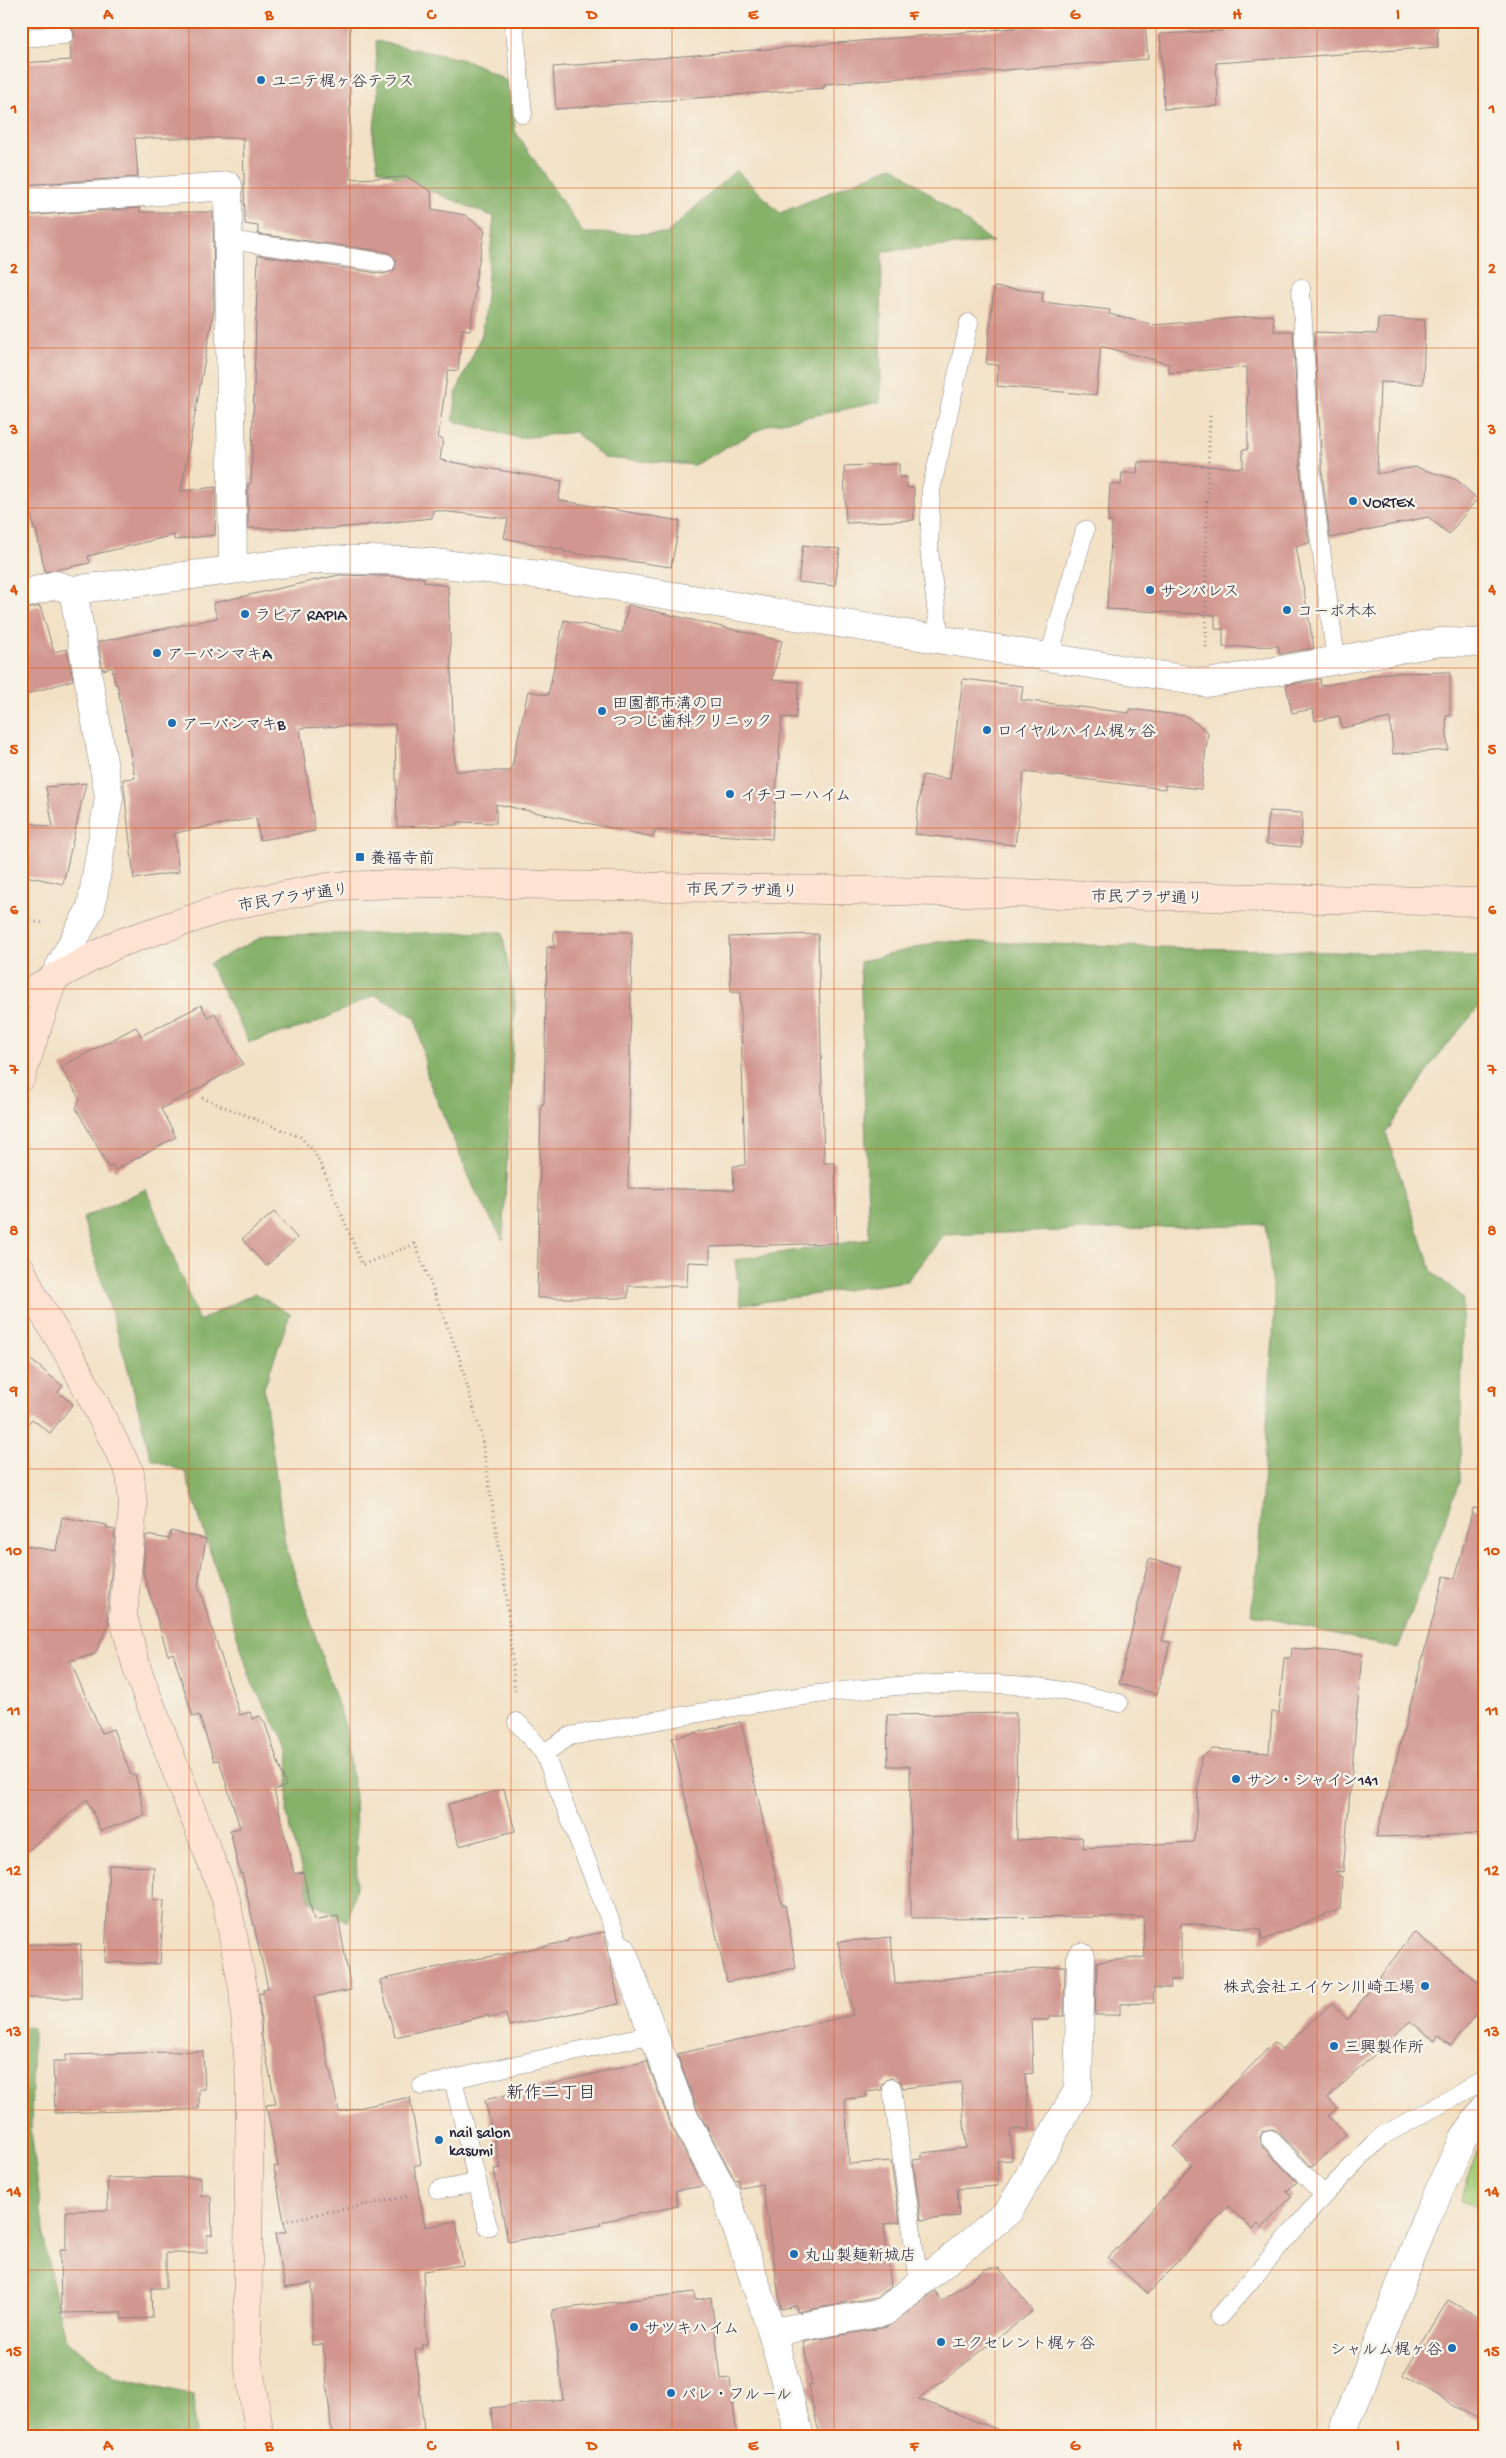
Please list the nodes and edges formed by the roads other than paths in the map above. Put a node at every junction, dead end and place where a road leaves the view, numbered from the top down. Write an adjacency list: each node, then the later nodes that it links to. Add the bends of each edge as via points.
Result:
1 (514, 21): 4 (lane)
2 (64, 35): 3 (lane)
3 (21, 38)
4 (523, 114)
5 (21, 201): 6 (street, via 228,186)
6 (229, 240): 7 (lane); 11 (street)
7 (386, 263)
8 (1301, 288): 17 (lane, via 1312,482)
9 (969, 323): 14 (lane, via 931,490 929,549)
10 (1085, 530): 16 (lane)
11 (233, 568): 13 (street); 14 (street, via 319,559 417,561 558,577)
12 (23, 590): 13 (street, via 55,585)
13 (74, 590): 19 (street, via 109,797 91,908)
14 (940, 639): 16 (street)
15 (1485, 643): 17 (street, via 1440,642)
16 (1049, 657): 17 (street, via 1206,683)
17 (1336, 660)
18 (1485, 902): 19 (street, 市民プラザ通り, via 451,884 334,886 232,905 117,944)
19 (54, 977): 20 (street, 市民プラザ通り); 21 (street)
20 (21, 996)
21 (21, 1077)
22 (21, 1269): 42 (street, via 34,1297 76,1365 130,1473 133,1506 123,1616 138,1672 226,1898 243,1988 250,2083 247,2356)
23 (1119, 1703): 25 (lane, via 1078,1693 1015,1685 854,1689 570,1736)
24 (517, 1722): 25 (lane)
25 (544, 1753): 26 (lane)
26 (622, 1950): 28 (street)
27 (1081, 1958): 39 (street, via 1078,2090 1009,2210)
28 (653, 2034): 29 (lane); 41 (street, via 684,2117 726,2196)
29 (453, 2079): 31 (lane); 35 (lane)
30 (1485, 2080): 37 (lane, via 1382,2136)
31 (422, 2086)
32 (892, 2088): 39 (lane)
33 (1485, 2108): 44 (street, via 1463,2139 1426,2219)
34 (1270, 2139): 37 (lane)
35 (477, 2183): 36 (lane); 38 (lane)
36 (438, 2190)
37 (1324, 2195): 40 (lane)
38 (488, 2227)
39 (919, 2283): 41 (street, via 884,2312)
40 (1219, 2317)
41 (772, 2332): 43 (street)
42 (260, 2437)
43 (800, 2437)
44 (1341, 2437)

